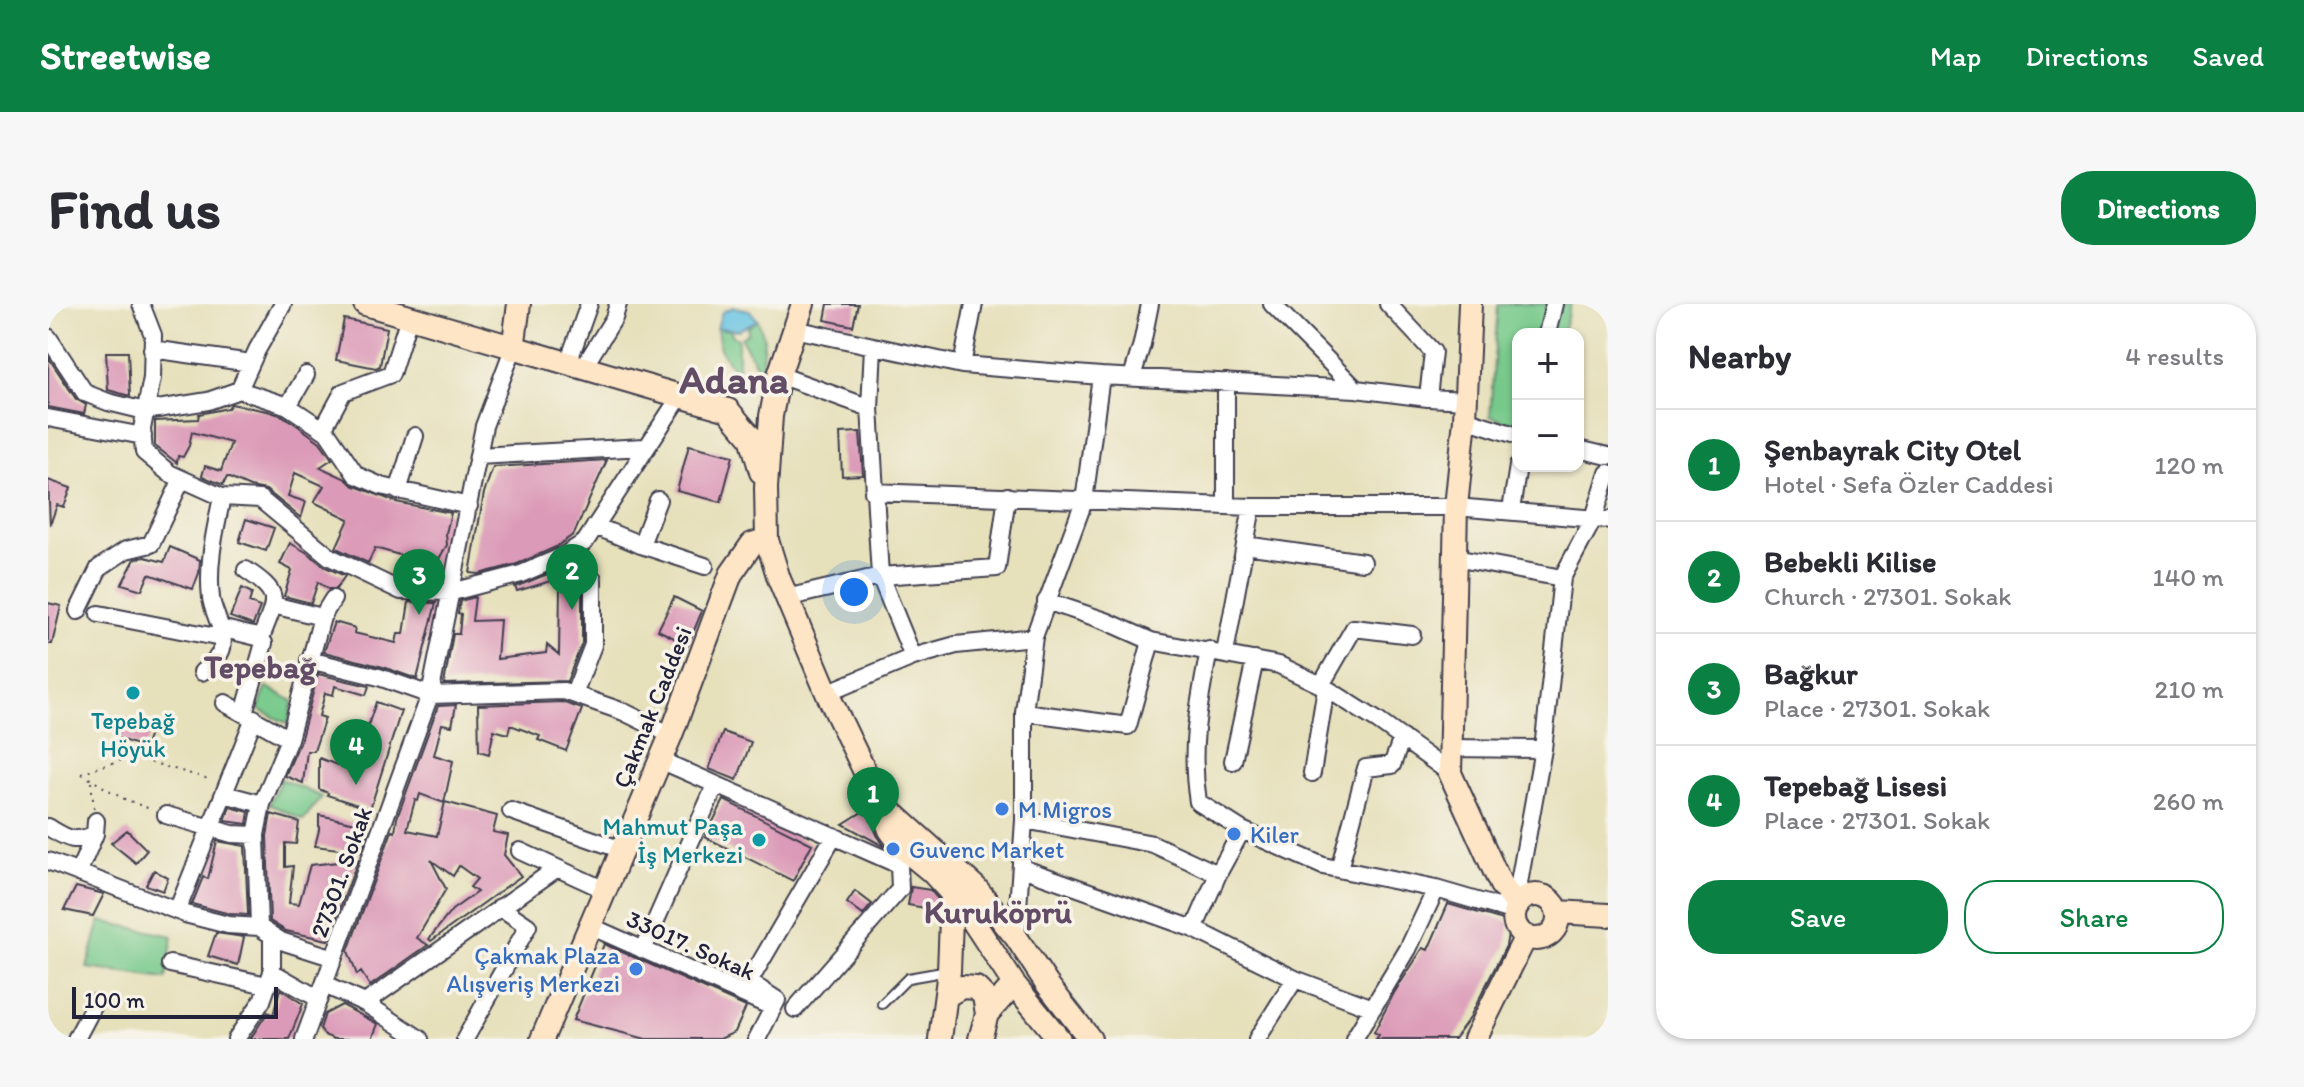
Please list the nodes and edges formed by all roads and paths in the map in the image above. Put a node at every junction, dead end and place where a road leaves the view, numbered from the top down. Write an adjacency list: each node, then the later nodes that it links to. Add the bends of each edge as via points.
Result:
1 (141, 304): 20 (street, via 153,335)
2 (283, 304): 22 (street)
3 (365, 304): 15 (main road)
4 (519, 304): 21 (main road)
5 (589, 304): 24 (street)
6 (618, 304): 24 (street, via 614,318)
7 (787, 304): 17 (main road)
8 (803, 304): 17 (main road)
9 (974, 304): 23 (street)
10 (1150, 304): 28 (street)
11 (1272, 304): 30 (street)
12 (1470, 304): 36 (main road)
13 (1554, 304): 16 (street)
14 (1394, 307): 33 (street, via 1433,352)
15 (409, 317): 21 (main road); 39 (street, via 391,374 343,392)
16 (1548, 328)
17 (793, 333): 19 (street); 26 (main road)
18 (48, 337): 37 (street, via 85,393)
19 (873, 346): 23 (street); 35 (street)
20 (152, 349): 22 (street); 37 (street)
21 (513, 349): 24 (main road); 45 (street, 27301. Sokak)
22 (251, 363): 31 (street)
23 (962, 365): 27 (street)
24 (576, 366): 32 (main road)
25 (306, 375): 34 (street)
26 (779, 375): 35 (street); 50 (main road)
27 (1101, 376): 28 (street); 56 (street)
28 (1132, 377): 29 (street)
29 (1226, 382): 30 (street); 58 (street)
30 (1356, 389): 33 (street)
31 (239, 390): 34 (street); 37 (street)
32 (681, 395): 43 (street); 50 (main road, via 728,410 751,437)
33 (1428, 398): 36 (street)
34 (288, 406): 39 (street)
35 (870, 408): 52 (street)
36 (1465, 409): 40 (street); 60 (main road)
37 (145, 411): 41 (street)
38 (48, 418): 41 (street)
39 (323, 429): 51 (street, via 356,475)
40 (1512, 433)
41 (143, 436): 49 (street, via 144,452)
42 (415, 436): 51 (street)
43 (644, 447): 45 (street); 63 (street)
44 (1584, 450): 46 (street)
45 (478, 456): 57 (street, 27301. Sokak)
46 (1608, 456)
47 (1517, 472): 61 (street)
48 (1608, 473): 62 (street)
49 (182, 479): 54 (street); 79 (street, via 151,544 126,550 99,568)
50 (766, 488): 64 (main road)
51 (398, 491): 57 (street)
52 (873, 492): 53 (street); 72 (street)
53 (1007, 496): 56 (street); 72 (street, via 997,568)
54 (222, 497): 75 (street, via 260,499 330,557 401,591); 82 (street, via 210,555 211,600)
55 (658, 500): 65 (street)
56 (1084, 501): 58 (street); 77 (street)
57 (469, 506): 75 (street, 27301. Sokak)
58 (1226, 506): 59 (street)
59 (1252, 507): 60 (street); 66 (street)
60 (1456, 507): 61 (street); 68 (main road)
61 (1511, 510): 62 (street)
62 (1601, 519): 73 (street)
63 (595, 526): 65 (street); 67 (street, via 585,542)
64 (767, 540): 74 (main road); 99 (main road, Çakmak Caddesi, via 752,544 731,574)
65 (641, 545): 70 (street)
66 (1245, 545): 69 (street); 87 (street)
67 (560, 558): 75 (street); 94 (street, via 593,579 593,645)
68 (1455, 558): 73 (street); 102 (main road)
69 (1363, 562)
70 (705, 566)
71 (246, 570): 78 (street, via 270,588)
72 (880, 576): 74 (street); 88 (street)
73 (1562, 578): 103 (street)
74 (782, 589): 93 (main road)
75 (452, 592): 95 (street, 27301. Sokak)
76 (333, 599): 81 (street)
77 (1046, 601): 84 (street); 86 (street)
78 (273, 605): 81 (street); 85 (street)
79 (78, 611)
80 (99, 614): 82 (street)
81 (322, 617): 89 (street)
82 (221, 633): 85 (street); 91 (street, via 222,648)
83 (1412, 635): 92 (street, via 1354,628)
84 (1034, 637): 88 (street, via 956,645); 97 (street)
85 (261, 638): 98 (street)
86 (1151, 641): 87 (street); 97 (street, via 1128,726)
87 (1217, 652): 90 (street); 119 (street, via 1194,731 1192,768 1198,802)
88 (913, 657): 93 (street)
89 (309, 660): 95 (street); 101 (street)
90 (1255, 660): 92 (street, via 1279,665); 105 (street)
91 (202, 672)
92 (1323, 687): 100 (street); 106 (street)
93 (827, 693): 111 (main road)
94 (574, 694): 95 (street); 99 (street)
95 (430, 695): 144 (street, 27301. Sokak)
96 (225, 703): 98 (street)
97 (1024, 712): 115 (street)
98 (249, 715): 101 (street); 110 (street)
99 (671, 735): 104 (main road, Çakmak Caddesi)
100 (1402, 738): 107 (street); 127 (street, via 1392,765 1366,768)
101 (289, 739): 112 (street)
102 (1449, 748): 103 (street); 107 (main road)
103 (1543, 749): 133 (street)
104 (660, 760): 109 (street); 122 (main road, Çakmak Caddesi)
105 (1233, 761)
106 (1312, 773)
107 (1450, 773): 133 (main road, via 1501,885)
108 (90, 780): 110 (path, via 81,773 122,760 143,760); 114 (path); 118 (path)
109 (715, 786): 121 (street); 143 (street)
110 (226, 789): 112 (street); 117 (street)
111 (878, 799): 132 (main road, via 904,849); 142 (main road, via 976,888)
112 (262, 804): 120 (street)
113 (511, 811): 122 (street)
114 (166, 815): 117 (street)
115 (1024, 820): 125 (street); 129 (street, via 1153,844)
116 (48, 827): 118 (street, via 82,841)
117 (209, 827): 120 (street); 135 (street)
118 (95, 828): 128 (street)
119 (1242, 830): 127 (street); 129 (street)
120 (256, 835): 140 (street)
121 (834, 836): 155 (street, via 749,982 777,1000); 157 (street, via 899,865 900,889)
122 (622, 850): 131 (main road, Çakmak Caddesi)
123 (520, 851): 126 (street)
124 (50, 864): 128 (street)
125 (1022, 868): 139 (street); 142 (street)
126 (556, 869): 131 (street); 134 (street)
127 (1339, 869): 130 (street)
128 (78, 873): 135 (street)
129 (1218, 874): 139 (street)
130 (1436, 889): 133 (street); 156 (street)
131 (605, 890): 138 (main road, Çakmak Caddesi)
132 (952, 893): 146 (main road); 149 (main road)
133 (1518, 906): 136 (main road, via 1536,894 1550,899); 141 (main road, via 1516,926)
134 (500, 907): 153 (street); 163 (street, via 528,926)
135 (177, 911): 140 (street)
136 (1558, 912): 137 (main road); 141 (main road, via 1552,933 1540,939)
137 (1608, 915)
138 (590, 926): 143 (street, 33017. Sokak); 164 (main road, Çakmak Caddesi)
139 (1194, 929): 148 (street)
140 (266, 932): 144 (street); 147 (street)
141 (1526, 936): 172 (main road)
142 (1016, 937): 169 (main road)
143 (643, 950): 155 (street, 33017. Sokak)
144 (334, 958): 150 (street, 27301. Sokak)
145 (170, 964): 147 (street)
146 (949, 971): 151 (main road); 154 (lane, via 908,978)
147 (270, 978): 150 (street); 160 (street, via 262,1001)
148 (1295, 979): 156 (street); 170 (street)
149 (1014, 984): 158 (main road); 168 (main road)
150 (322, 992): 153 (street); 161 (street, 27301. Sokak)
151 (946, 996): 158 (main road, via 962,987 976,988 984,996); 166 (main road)
152 (95, 1003): 159 (street)
153 (365, 1003): 162 (street)
154 (882, 1004)
155 (773, 1007): 165 (street)
156 (1373, 1008): 171 (street)
157 (795, 1009)
158 (987, 1014): 167 (main road)
159 (76, 1039)
160 (236, 1039)
161 (304, 1039)
162 (420, 1039)
163 (465, 1039)
164 (545, 1039)
165 (757, 1039)
166 (940, 1039)
167 (980, 1039)
168 (1059, 1039)
169 (1090, 1039)
170 (1257, 1039)
171 (1354, 1039)
172 (1475, 1039)

